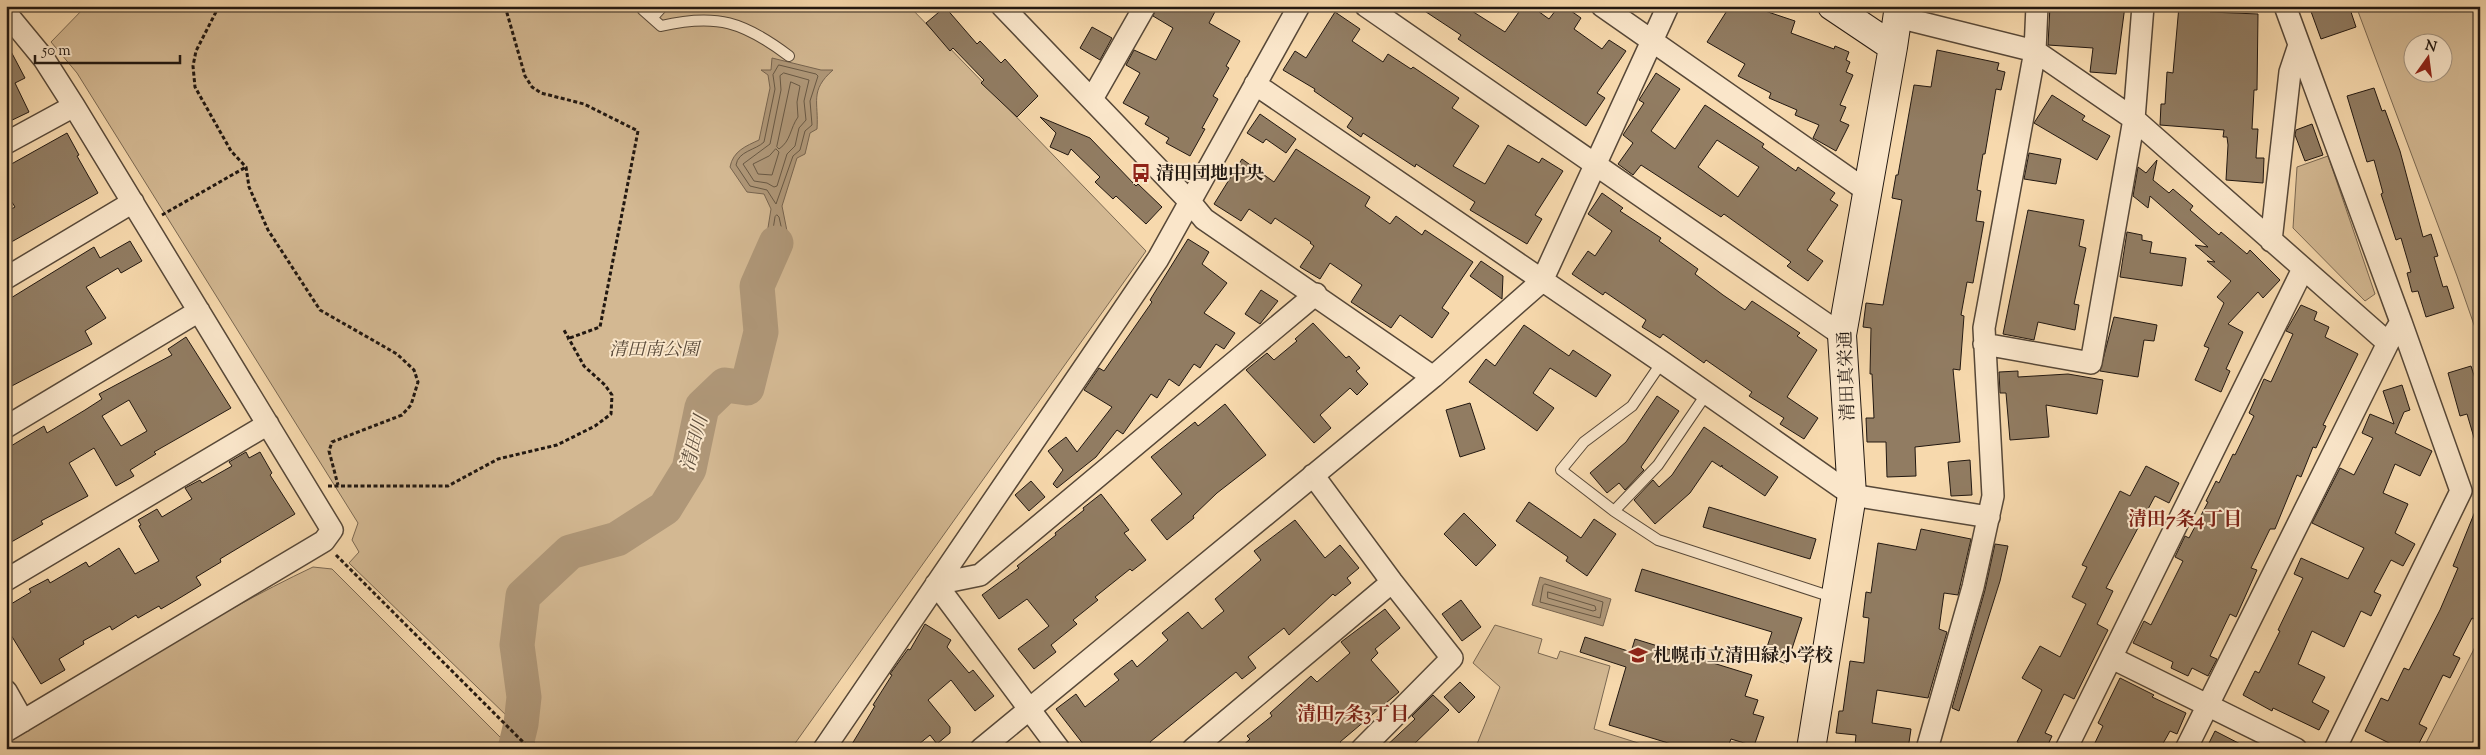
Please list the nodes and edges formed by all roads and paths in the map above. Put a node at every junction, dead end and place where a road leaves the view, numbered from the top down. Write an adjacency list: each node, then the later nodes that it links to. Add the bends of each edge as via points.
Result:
1 (219, 6): 29 (path, via 196,51 193,66 195,87 230,151)
2 (504, 6): 43 (path, via 525,76 532,87 541,93 584,104 638,131 600,327)
3 (644, 6): 16 (lane, via 643,10)
4 (663, 6): 16 (lane)
5 (1002, 6): 24 (street)
6 (1145, 6): 24 (street)
7 (1299, 6): 23 (street)
8 (1366, 6): 28 (street)
9 (1602, 6): 18 (street)
10 (1668, 6): 18 (street)
11 (1832, 6): 20 (street)
12 (2037, 6): 21 (street)
13 (2143, 6): 26 (street)
14 (2285, 6): 19 (street)
15 (1899, 11): 20 (street, 清田真栄通); 21 (street)
16 (652, 18): 22 (lane, via 661,26 689,19 721,20 763,36)
17 (10, 24): 25 (street, via 44,59)
18 (1653, 40): 28 (street); 30 (street)
19 (2298, 45): 34 (street, via 2290,72); 40 (street)
20 (1893, 47): 30 (street, 清田真栄通)
21 (2034, 50): 26 (street); 45 (street, via 1984,328)
22 (789, 56)
23 (1254, 84): 32 (street); 37 (street)
24 (1092, 99): 32 (street)
25 (74, 106): 27 (street); 31 (street)
26 (2134, 119): 34 (street); 45 (street, via 2091,363)
27 (6, 143)
28 (1597, 164): 37 (street); 42 (street)
29 (246, 167): 33 (path); 52 (path, via 249,187 268,230 320,310 396,354 414,370 418,382 411,405 402,415 332,442 329,451)
30 (1867, 191): 42 (street, 清田真栄通)
31 (133, 202): 33 (street); 36 (street)
32 (1190, 202): 38 (street, via 1204,219); 60 (street, via 1158,259)
33 (147, 224): 39 (street)
34 (2271, 241): 35 (street)
35 (2303, 269): 44 (street); 62 (street)
36 (6, 278)
37 (1542, 281): 46 (street); 47 (street)
38 (1316, 294): 47 (street); 60 (street, via 980,575)
39 (199, 311): 49 (street); 50 (street)
40 (2401, 322): 44 (street); 78 (street, via 2461,491)
41 (564, 330): 43 (path)
42 (1842, 334): 54 (street, 清田真栄通)
43 (567, 339): 52 (path, via 584,366 612,395 611,414 595,426 557,445 498,460 448,486)
44 (2388, 343): 64 (street)
45 (1984, 344): 56 (street, via 1993,496)
46 (1662, 362): 48 (street); 55 (lane, via 1632,406 1584,442 1560,470)
47 (1434, 377): 51 (street)
48 (1706, 393): 54 (street); 55 (lane, via 1658,465)
49 (268, 424): 53 (street); 58 (street)
50 (6, 427)
51 (1313, 475): 59 (street); 65 (street)
52 (338, 485): 53 (path)
53 (308, 489): 66 (street, via 332,530 324,541)
54 (1852, 495): 56 (street); 61 (street, 清田真栄通)
55 (1614, 511): 61 (lane, via 1658,540)
56 (1989, 518): 74 (street, via 1974,587)
57 (344, 565): 67 (path)
58 (6, 580)
59 (1392, 582): 71 (street); 72 (street, via 1452,658)
60 (936, 584): 65 (street); 68 (street)
61 (1835, 598): 73 (street, 清田真栄通)
62 (2112, 658): 64 (street); 75 (street)
63 (6, 691): 66 (street)
64 (2208, 705): 76 (street); 77 (street)
65 (1029, 709): 69 (street); 70 (street)
66 (14, 726)
67 (530, 749)
68 (824, 749)
69 (981, 749)
70 (1059, 749)
71 (1193, 749)
72 (1362, 749)
73 (1811, 749)
74 (1927, 749)
75 (2066, 749)
76 (2186, 749)
77 (2296, 749)
78 (2335, 749)

